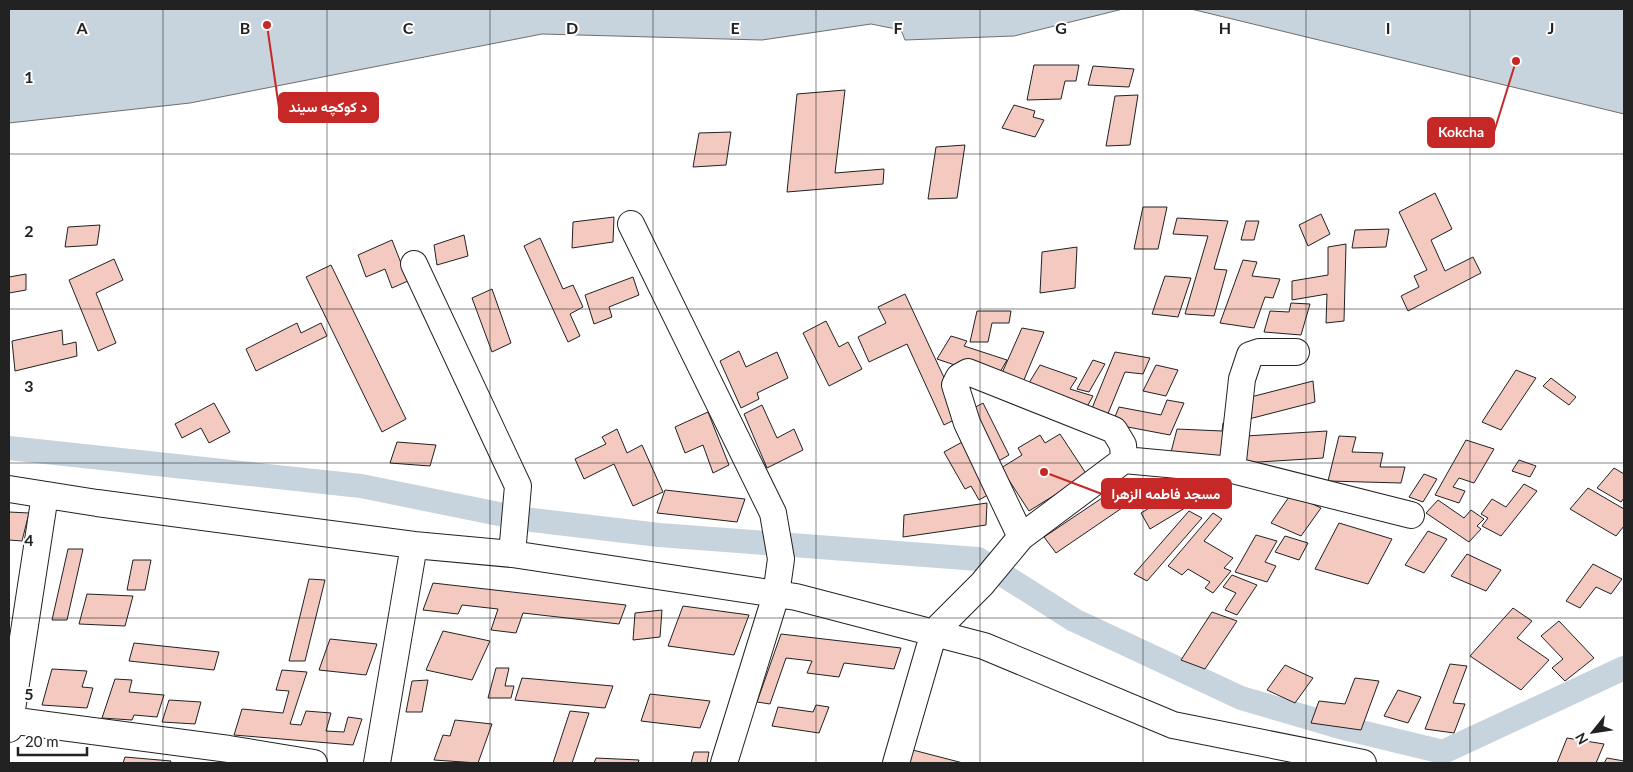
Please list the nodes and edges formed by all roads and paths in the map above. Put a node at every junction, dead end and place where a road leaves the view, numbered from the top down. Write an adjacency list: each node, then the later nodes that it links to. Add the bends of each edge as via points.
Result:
1 (631, 224): 12 (street, via 773,514 781,559)
2 (414, 264): 11 (street, via 518,486)
3 (1296, 352): 5 (street, via 1250,355 1242,379)
4 (1124, 460): 5 (street); 9 (street); 9 (street, via 1123,445 1114,430 968,372 959,377 955,385 966,423)
5 (1232, 470): 8 (street)
6 (9, 489): 7 (street)
7 (45, 494): 10 (street); 14 (street)
8 (1410, 515)
9 (1021, 537): 13 (street, via 982,584)
10 (414, 545): 11 (street); 16 (street)
11 (512, 554): 12 (street)
12 (776, 595): 13 (street, via 796,597); 17 (street)
13 (934, 632): 18 (street); 19 (street, via 984,646 1173,725)
14 (9, 723): 15 (street, via 229,749)
15 (314, 763)
16 (377, 763)
17 (724, 763)
18 (896, 763)
19 (1363, 763)

